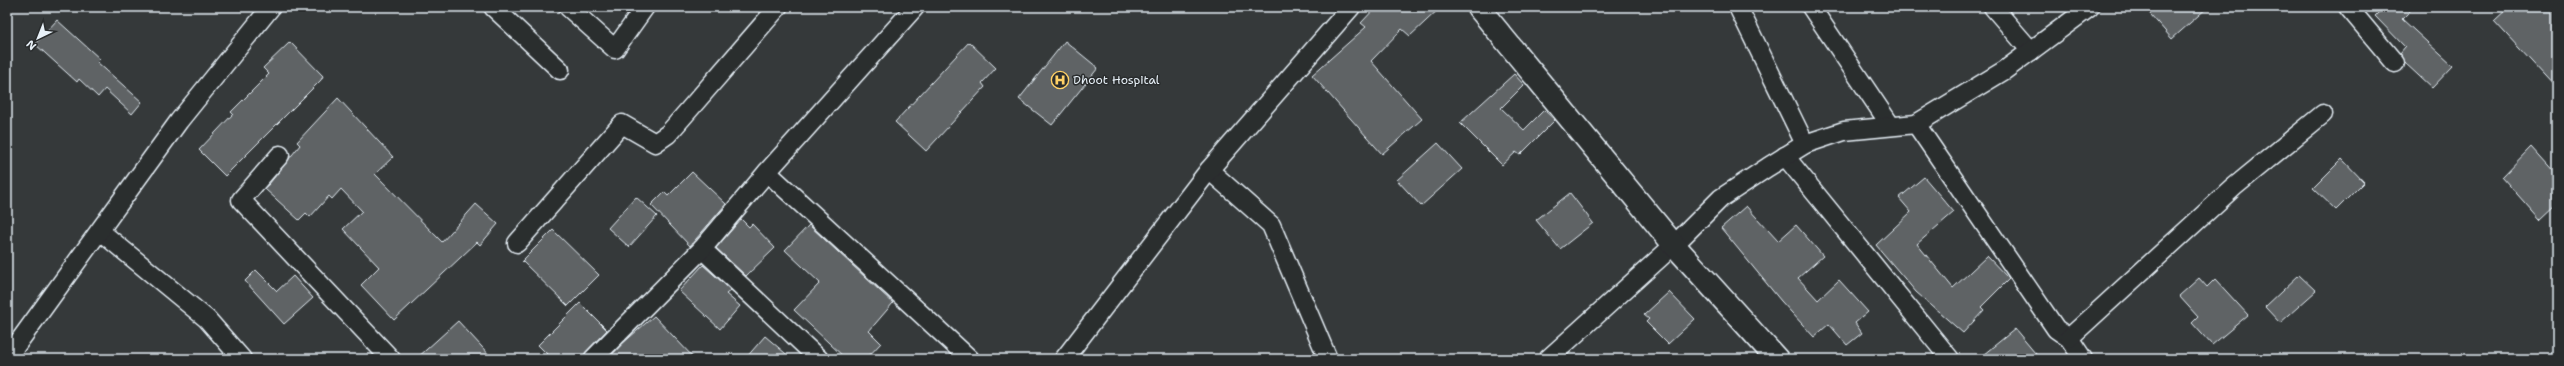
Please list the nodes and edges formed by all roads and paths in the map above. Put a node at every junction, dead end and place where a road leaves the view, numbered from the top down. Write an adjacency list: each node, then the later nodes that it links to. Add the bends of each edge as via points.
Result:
1 (271, 7): 25 (street, via 179,121)
2 (493, 7): 16 (street)
3 (568, 7): 4 (street, via 615,49)
4 (645, 7)
5 (778, 7): 26 (street, via 668,134 655,143 622,124)
6 (915, 7): 24 (street)
7 (1351, 7): 23 (street)
8 (1478, 7): 27 (main road)
9 (1738, 7): 20 (street)
10 (1811, 7): 19 (street)
11 (1993, 7): 14 (street)
12 (2090, 7): 14 (street)
13 (2348, 7): 15 (street)
14 (2031, 51): 18 (street, via 2005,70)
15 (2395, 64)
16 (560, 70)
17 (2323, 114): 29 (street, via 2234,187)
18 (1916, 124): 19 (street); 29 (street, via 2056,329)
19 (1891, 126): 20 (street, via 1844,130)
20 (1805, 144): 22 (street)
21 (280, 155): 32 (street, via 241,200)
22 (1785, 156): 27 (street, via 1721,198); 40 (street)
23 (1209, 170): 36 (street); 37 (street, via 1271,225)
24 (767, 172): 28 (street); 35 (street)
25 (100, 230): 30 (street); 31 (street, via 207,319)
26 (517, 243)
27 (1674, 245): 38 (street); 39 (main road)
28 (702, 249): 33 (street); 34 (street)
29 (2069, 338): 41 (street)
30 (7, 358)
31 (242, 359)
32 (391, 359)
33 (593, 359)
34 (819, 359)
35 (970, 359)
36 (1064, 359)
37 (1328, 359)
38 (1548, 359)
39 (1777, 359)
40 (1950, 359)
41 (2083, 359)

